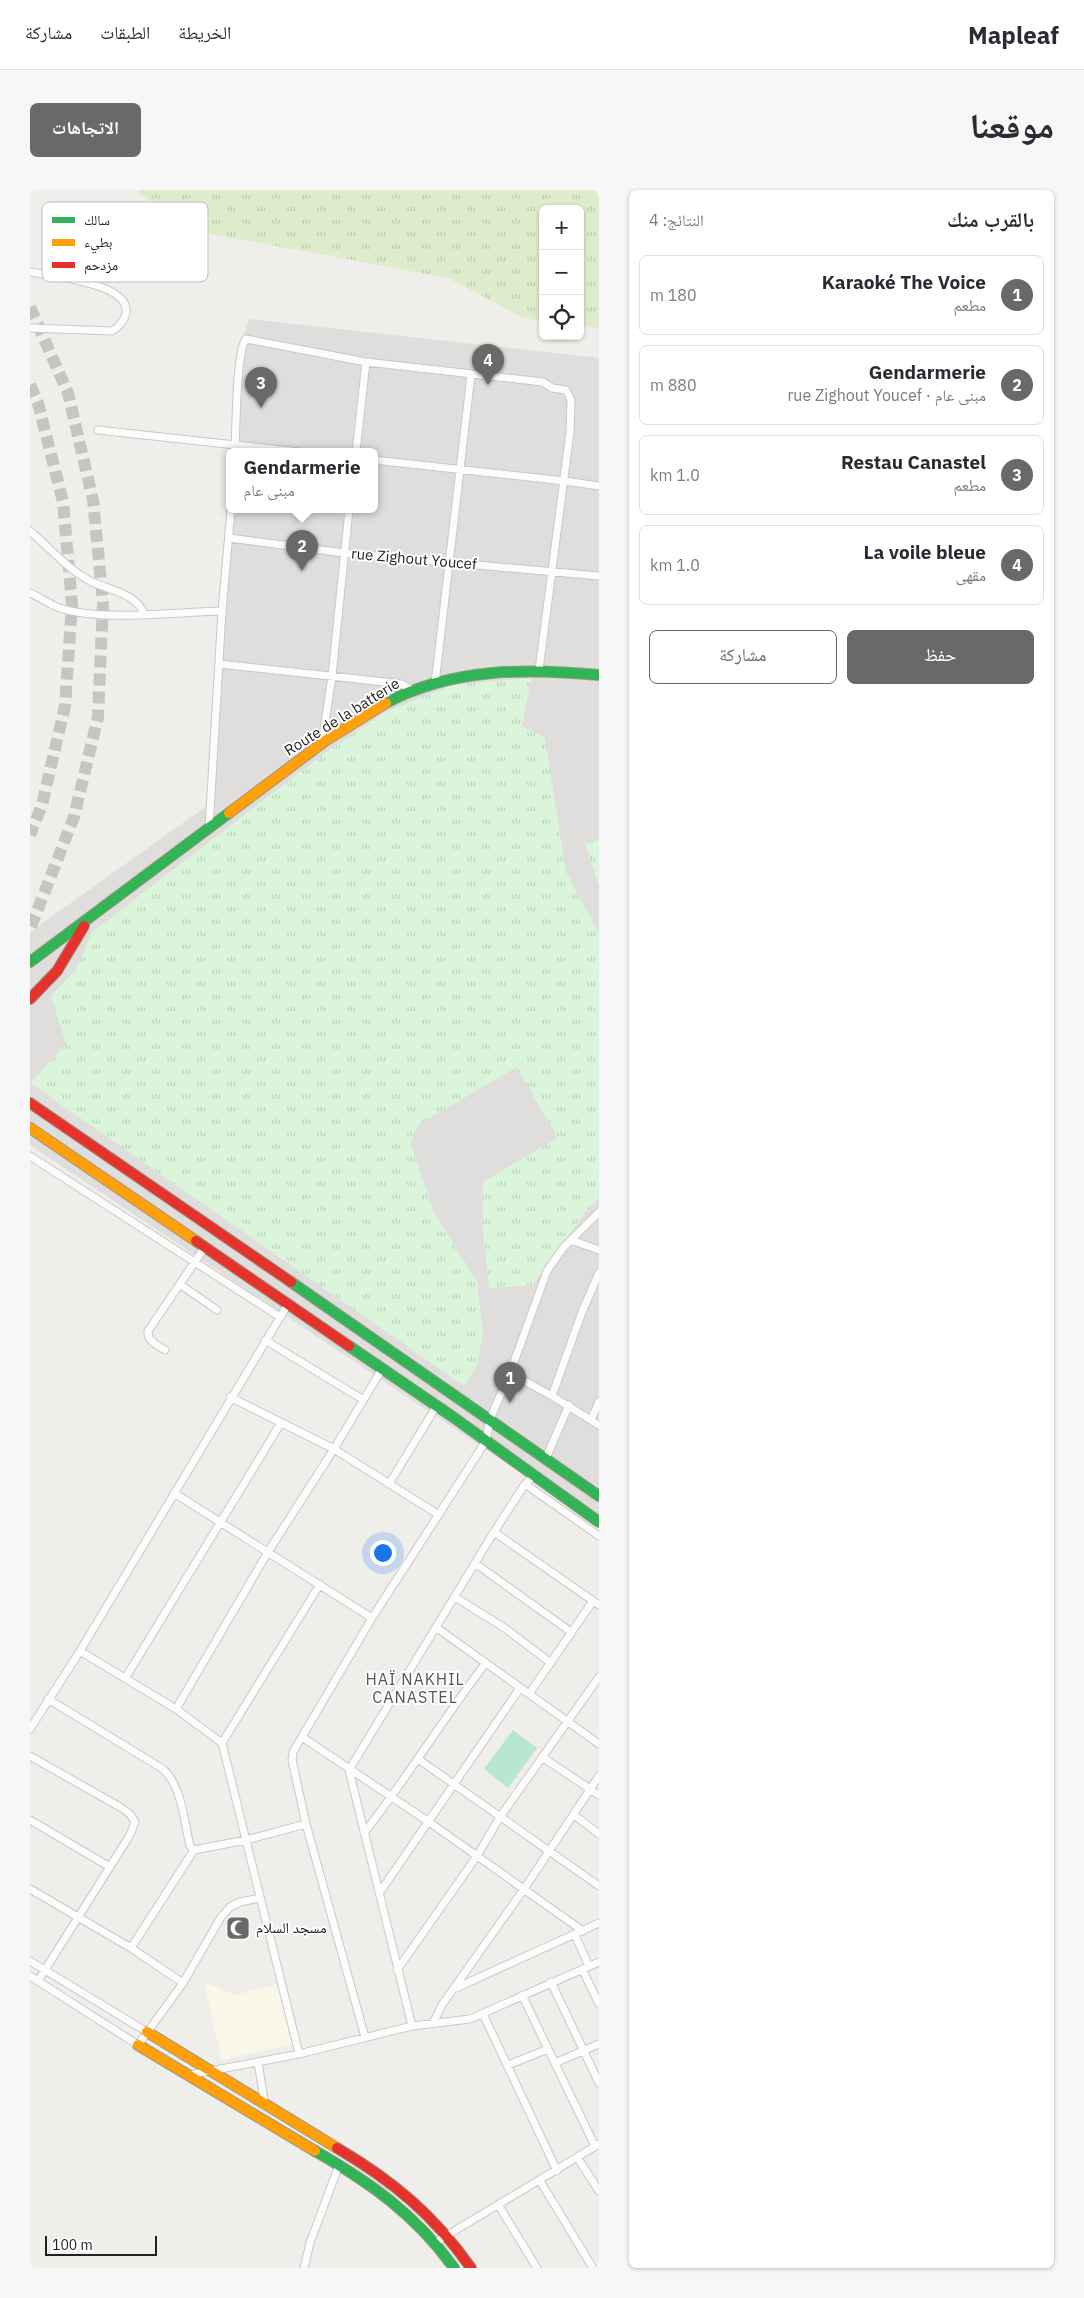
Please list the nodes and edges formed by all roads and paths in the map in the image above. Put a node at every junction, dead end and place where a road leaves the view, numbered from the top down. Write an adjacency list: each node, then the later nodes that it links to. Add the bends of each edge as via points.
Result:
1 (76, 282): 2 (street, via 108,289 123,300 126,310 123,321 112,331)
2 (30, 328)
3 (366, 362): 4 (street); 7 (street, via 246,339 242,343 240,360); 8 (street)
4 (471, 375): 10 (street); 11 (street, via 542,382 552,388 566,390 571,400 571,412)
5 (98, 430): 6 (street)
6 (228, 448)
7 (235, 448)
8 (356, 448)
9 (378, 460): 10 (street)
10 (459, 469): 11 (street); 18 (street)
11 (565, 481): 12 (street); 19 (street)
12 (599, 486)
13 (231, 513): 16 (street)
14 (349, 513): 17 (street)
15 (30, 530): 23 (street, via 68,567 90,581 135,600)
16 (229, 538): 17 (street, rue Zighout Youcef); 22 (street)
17 (344, 553): 18 (street, rue Zighout Youcef); 27 (street)
18 (448, 561): 19 (street, rue Zighout Youcef); 28 (street)
19 (552, 572): 20 (street, rue Zighout Youcef); 25 (street)
20 (599, 576)
21 (30, 593): 23 (street, via 77,612)
22 (222, 611): 23 (street); 24 (street)
23 (144, 614)
24 (219, 664): 27 (street); 31 (street)
25 (539, 670): 26 (main road, Route de la batterie); 28 (main road, Route de la batterie, via 498,672)
26 (599, 675)
27 (332, 676): 29 (street, via 390,682); 30 (street)
28 (435, 684): 29 (main road, Route de la batterie)
29 (413, 690): 30 (main road, Route de la batterie)
30 (322, 743): 31 (main road, Route de la batterie)
31 (209, 828): 32 (main road, Route de la batterie)
32 (86, 923): 33 (main road, Route de la batterie); 34 (main road, via 57,971)
33 (30, 962)
34 (30, 999)
35 (30, 1103): 58 (main road)
36 (30, 1128): 40 (main road)
37 (30, 1156): 42 (street)
38 (599, 1212): 39 (street)
39 (571, 1240): 41 (street); 51 (street, via 547,1271)
40 (205, 1247): 42 (street); 45 (main road)
41 (599, 1250)
42 (195, 1263): 44 (street); 47 (street)
43 (599, 1273): 52 (street)
44 (181, 1286): 46 (street); 49 (street, via 148,1333 152,1342)
45 (288, 1304): 47 (street); 50 (main road)
46 (217, 1310)
47 (280, 1317): 48 (street)
48 (265, 1340): 53 (street); 54 (street)
49 (165, 1350)
50 (382, 1369): 54 (street); 57 (main road)
51 (510, 1374): 52 (street); 58 (street)
52 (552, 1396): 56 (street)
53 (230, 1397): 60 (street); 68 (street)
54 (362, 1399): 63 (street)
55 (599, 1402): 59 (street)
56 (569, 1405): 59 (street); 64 (street)
57 (436, 1407): 62 (main road); 66 (street)
58 (490, 1419): 62 (street); 64 (main road)
59 (591, 1420): 61 (street)
60 (281, 1423): 63 (street); 72 (street)
61 (599, 1425)
62 (486, 1441): 65 (main road); 70 (street)
63 (334, 1449): 66 (street); 75 (street)
64 (546, 1458): 69 (main road)
65 (535, 1475): 67 (street); 71 (main road)
66 (388, 1484): 70 (street)
67 (525, 1484): 73 (street); 74 (street)
68 (174, 1493): 72 (street); 83 (street)
69 (598, 1494)
70 (439, 1515): 80 (street)
71 (599, 1522)
72 (220, 1523): 75 (street); 86 (street)
73 (494, 1532): 76 (street); 79 (street)
74 (599, 1536)
75 (268, 1552): 77 (street); 91 (street)
76 (476, 1564): 78 (street); 82 (street)
77 (320, 1584): 80 (street); 95 (street)
78 (456, 1597): 81 (street); 84 (street)
79 (596, 1603): 82 (street)
80 (372, 1618): 94 (street)
81 (437, 1628): 85 (street); 100 (street)
82 (571, 1632): 84 (street)
83 (80, 1651): 86 (street); 90 (street)
84 (551, 1663): 89 (street)
85 (485, 1664): 88 (street); 99 (street)
86 (126, 1677): 91 (street)
87 (599, 1677): 92 (street)
88 (520, 1688): 89 (street); 102 (street)
89 (529, 1694): 92 (street)
90 (48, 1699): 93 (street); 114 (street, via 171,1776 190,1846)
91 (176, 1709): 95 (street)
92 (568, 1722): 96 (street); 98 (street)
93 (30, 1729)
94 (302, 1737): 100 (street); 110 (street, via 294,1748 292,1760)
95 (222, 1743): 113 (street)
96 (599, 1744)
97 (30, 1756): 117 (street, via 130,1814 135,1822 133,1830)
98 (542, 1757): 103 (street); 107 (street)
99 (418, 1759): 102 (street); 105 (street)
100 (349, 1770): 105 (street); 111 (street)
101 (599, 1776): 103 (street)
102 (454, 1784): 107 (street); 109 (street)
103 (590, 1789): 104 (street); 106 (street)
104 (599, 1795)
105 (392, 1797): 109 (street); 111 (street)
106 (574, 1815): 112 (street); 115 (street)
107 (500, 1817): 115 (street); 116 (street)
108 (30, 1820): 117 (street)
109 (429, 1822): 116 (street); 121 (street)
110 (306, 1824): 113 (street); 145 (street)
111 (364, 1833): 121 (street)
112 (599, 1834)
113 (246, 1840): 114 (street); 122 (street)
114 (194, 1850): 127 (street)
115 (549, 1851): 118 (street); 120 (street)
116 (477, 1856): 120 (street); 132 (street)
117 (110, 1867): 123 (street)
118 (599, 1886)
119 (30, 1889): 123 (street)
120 (524, 1889): 125 (street); 138 (street)
121 (380, 1892): 132 (street)
122 (260, 1898): 137 (street, via 240,1902 221,1917); 150 (street)
123 (77, 1918): 127 (street); 131 (street)
124 (599, 1923): 125 (street)
125 (583, 1930): 126 (street)
126 (575, 1935): 130 (street); 138 (street)
127 (131, 1948): 137 (street)
128 (30, 1961): 131 (street)
129 (599, 1962): 130 (street)
130 (589, 1966): 133 (street)
131 (46, 1970): 135 (street); 144 (street)
132 (397, 1970): 143 (street)
133 (582, 1970): 136 (street); 140 (street)
134 (30, 1976): 135 (street)
135 (38, 1981): 146 (street)
136 (551, 1982): 139 (street); 149 (street)
137 (183, 1984): 144 (street)
138 (456, 1988): 142 (street)
139 (522, 1995): 141 (street); 148 (street)
140 (599, 2004)
141 (483, 2014): 142 (street); 153 (street)
142 (433, 2023): 143 (street)
143 (412, 2026): 145 (street)
144 (147, 2032): 146 (street); 154 (main road)
145 (365, 2037): 150 (street)
146 (138, 2044): 155 (main road)
147 (599, 2044): 149 (street)
148 (548, 2049): 152 (street); 153 (street)
149 (583, 2051): 152 (street); 156 (street)
150 (299, 2054): 151 (street)
151 (258, 2062): 154 (street); 157 (street)
152 (555, 2063): 158 (street)
153 (508, 2065): 161 (street)
154 (206, 2072): 155 (street); 157 (main road)
155 (189, 2075): 160 (main road)
156 (599, 2083)
157 (265, 2106): 165 (main road, via 390,2180)
158 (597, 2145): 159 (street)
159 (577, 2157): 161 (street); 163 (street)
160 (339, 2165): 166 (main road, via 384,2194); 167 (street)
161 (557, 2171): 162 (street)
162 (540, 2181): 164 (street); 171 (street)
163 (599, 2191)
164 (499, 2206): 165 (street); 170 (street)
165 (448, 2234): 166 (street); 169 (main road)
166 (436, 2242): 168 (main road)
167 (304, 2268)
168 (454, 2268)
169 (471, 2268)
170 (537, 2268)
171 (593, 2268)

